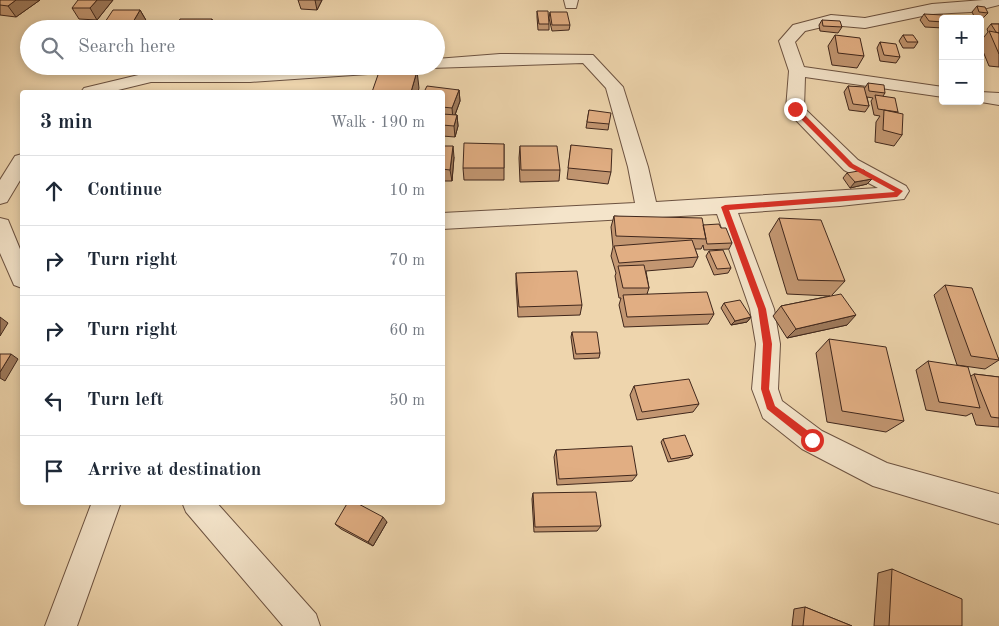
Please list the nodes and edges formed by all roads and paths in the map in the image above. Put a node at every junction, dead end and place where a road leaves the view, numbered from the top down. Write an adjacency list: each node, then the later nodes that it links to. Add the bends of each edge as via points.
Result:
1 (999, 1): 3 (street, via 971,7 932,9 865,23 831,20 798,28 787,41)
2 (445, 63): 12 (street, via 587,58 614,87)
3 (797, 72): 6 (street); 11 (street, via 795,109 851,165 899,191 884,196)
4 (279, 75): 5 (street, via 151,77)
5 (98, 90)
6 (939, 91)
7 (984, 97): 8 (street)
8 (999, 99)
9 (20, 164): 10 (street)
10 (0, 197)
11 (725, 207): 12 (street); 19 (street, via 762,309 768,344 765,389 772,409 812,440 883,476)
12 (647, 209): 13 (street)
13 (445, 221)
14 (0, 226): 15 (street)
15 (16, 248): 16 (street)
16 (20, 269)
17 (107, 505): 20 (street)
18 (199, 505): 21 (street)
19 (999, 509)
20 (61, 626)
21 (304, 626)

